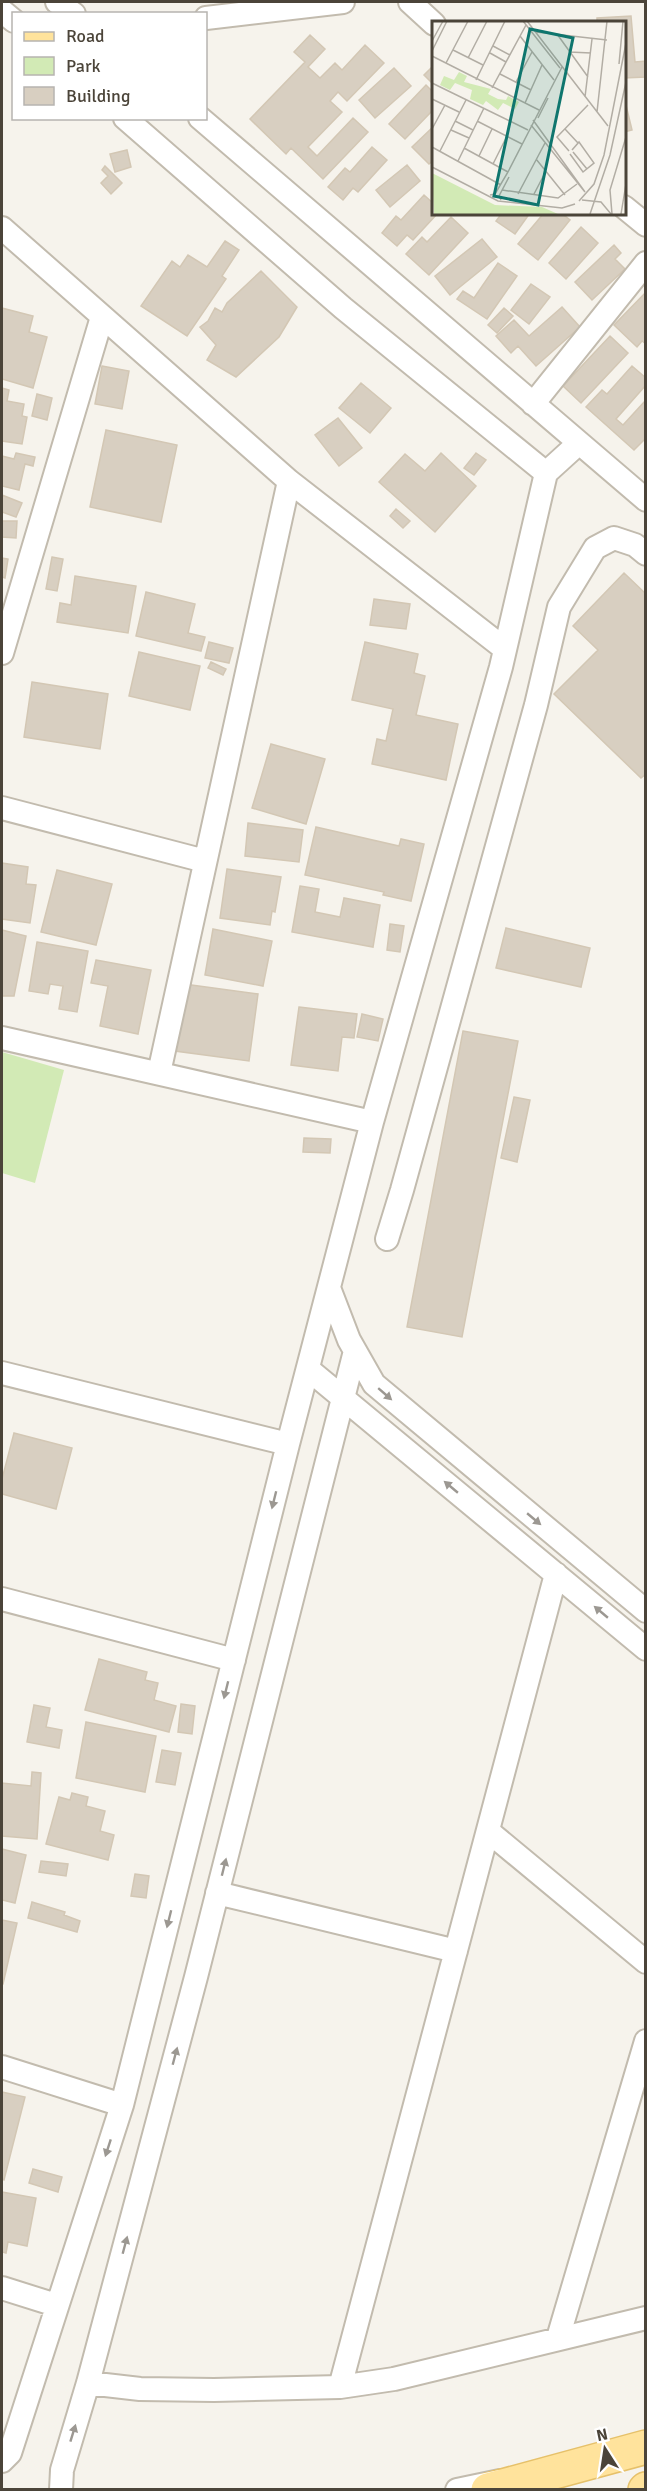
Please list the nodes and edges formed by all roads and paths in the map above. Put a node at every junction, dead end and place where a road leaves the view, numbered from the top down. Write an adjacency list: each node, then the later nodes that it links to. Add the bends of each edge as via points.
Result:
1 (57, 2): 4 (street)
2 (344, 2): 5 (street)
3 (410, 2): 6 (street)
4 (71, 12)
5 (207, 18)
6 (432, 22)
7 (127, 120): 16 (street, via 343,308)
8 (202, 120): 14 (street)
9 (633, 208): 10 (street)
10 (645, 225)
11 (2, 228): 13 (street)
12 (645, 263): 14 (street)
13 (102, 317): 17 (street); 21 (street)
14 (533, 404): 15 (street)
15 (579, 443): 16 (street); 18 (street)
16 (546, 473): 20 (street)
17 (289, 481): 20 (street); 23 (street)
18 (645, 500)
19 (645, 554): 27 (street, via 635,545 614,538 596,548 560,608)
20 (505, 649): 26 (street)
21 (2, 653)
22 (2, 808): 23 (street)
23 (205, 861): 25 (street)
24 (2, 1038): 25 (street)
25 (159, 1073): 26 (street)
26 (372, 1122): 28 (street)
27 (387, 1239)
28 (329, 1288): 29 (street); 30 (street)
29 (355, 1351): 32 (street); 36 (street, one-way to 36, via 374,1384)
30 (308, 1369): 32 (street); 33 (street)
31 (2, 1373): 33 (street)
32 (343, 1398): 34 (street, one-way to 32); 40 (street, one-way to 32)
33 (288, 1444): 38 (street, one-way to 38)
34 (556, 1574): 37 (street, one-way to 34); 39 (street)
35 (2, 1599): 38 (street)
36 (645, 1611)
37 (645, 1649)
38 (234, 1660): 45 (street, one-way to 45)
39 (488, 1832): 41 (street); 42 (street)
40 (217, 1893): 41 (street); 50 (street, one-way to 40)
41 (456, 1952): 51 (street)
42 (645, 1962)
43 (645, 2041): 49 (street)
44 (2, 2067): 45 (street)
45 (122, 2105): 47 (street, one-way to 47)
46 (2, 2288): 47 (street)
47 (56, 2305): 53 (street, via 10,2453)
48 (645, 2318): 49 (street)
49 (558, 2338): 51 (street, via 394,2379)
50 (88, 2383): 51 (street, via 193,2390); 55 (street, one-way to 50, via 62,2470)
51 (340, 2387)
52 (645, 2447): 54 (main road)
53 (2, 2461)
54 (587, 2464): 56 (street); 57 (main road)
55 (61, 2490)
56 (457, 2490)
57 (488, 2490)

